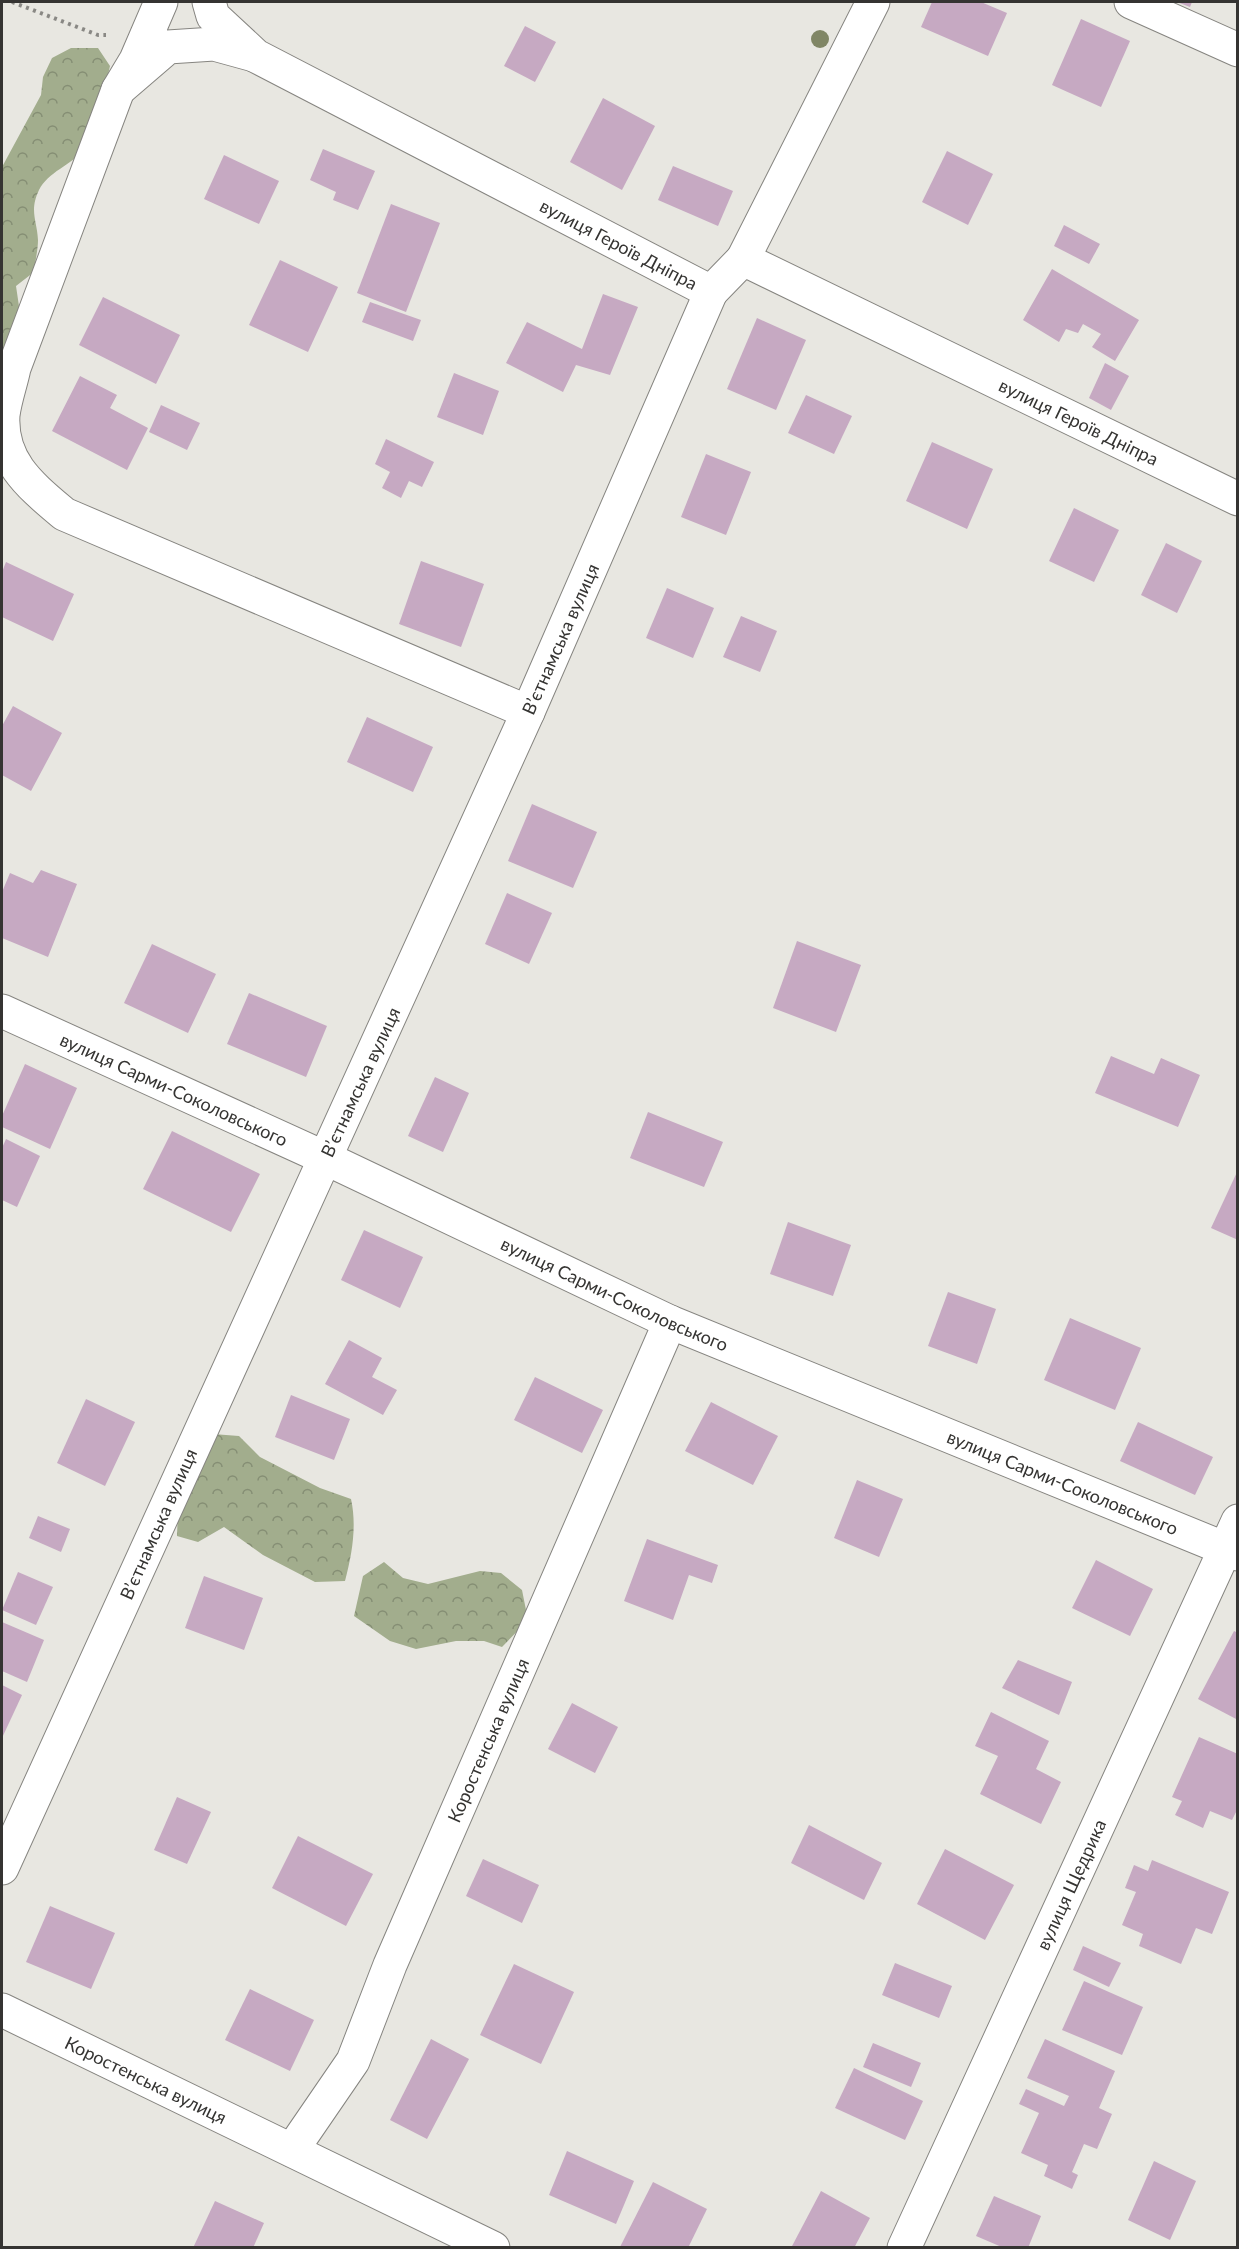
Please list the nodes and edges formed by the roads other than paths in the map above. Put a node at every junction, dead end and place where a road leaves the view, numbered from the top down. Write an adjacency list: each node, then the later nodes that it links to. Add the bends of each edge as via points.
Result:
1 (161, 2): 7 (street, via 136,60)
2 (210, 2): 6 (street, вулиця Героїв Дніпра, via 213,16)
3 (873, 2): 8 (street)
4 (1131, 2): 5 (street)
5 (1238, 50)
6 (256, 56): 7 (street, via 214,44 168,47); 9 (street, вулиця Героїв Дніпра)
7 (118, 90): 11 (street, via 14,368 3,415 6,450 24,480 64,514)
8 (743, 260): 9 (street, вулиця Героїв Дніпра); 10 (street, вулиця Героїв Дніпра)
9 (711, 292): 11 (street, Вʼєтнамська вулиця)
10 (1238, 499)
11 (528, 712): 13 (street, Вʼєтнамська вулиця)
12 (2, 1011): 13 (street, вулиця Сарми-Соколовського)
13 (325, 1158): 14 (street, вулиця Сарми-Соколовського); 16 (street, Вʼєтнамська вулиця)
14 (670, 1322): 15 (street, вулиця Сарми-Соколовського); 18 (street, Коростенська вулиця, via 390,1965 353,2061)
15 (1234, 1541): 20 (street, вулиця Щедрика)
16 (2, 1868)
17 (2, 2010): 18 (street, Коростенська вулиця)
18 (292, 2150): 19 (street, Коростенська вулиця)
19 (493, 2247)
20 (904, 2247)

